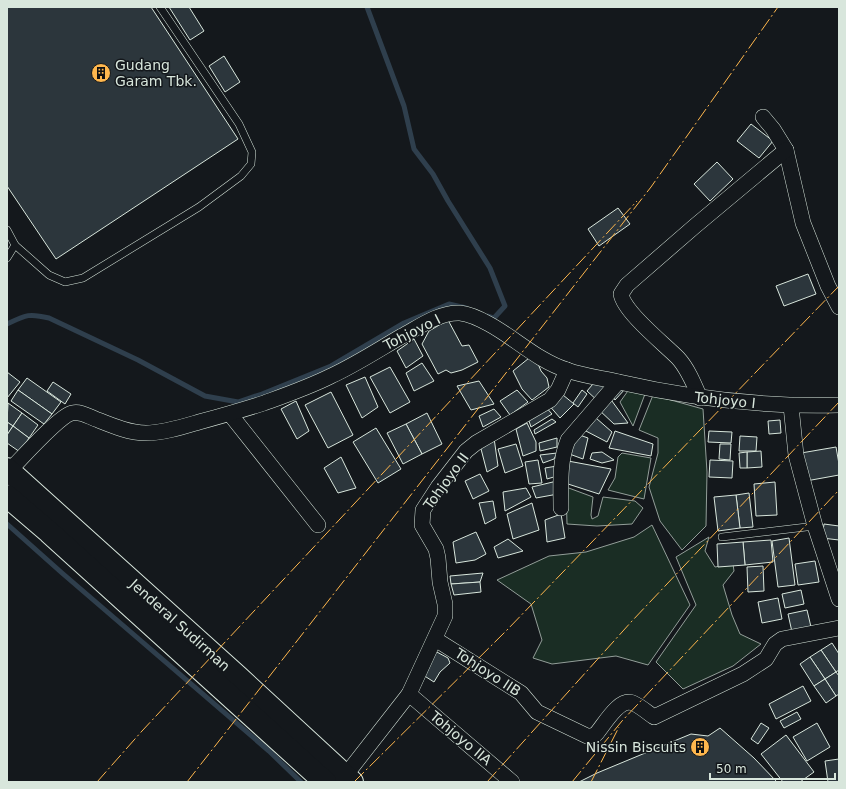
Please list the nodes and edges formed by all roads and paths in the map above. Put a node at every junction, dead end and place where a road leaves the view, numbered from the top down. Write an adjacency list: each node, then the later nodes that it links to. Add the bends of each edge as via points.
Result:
1 (160, 7): 5 (lane, via 239,124 252,152 251,164 241,176 199,207 83,278 65,282 49,275)
2 (763, 117): 3 (street)
3 (786, 150): 7 (street, via 807,234); 10 (street, via 633,280 621,294 630,310 678,358)
4 (7, 230): 5 (lane)
5 (15, 245): 6 (lane)
6 (7, 258)
7 (839, 307)
8 (566, 370): 9 (street, Tohjoyo I); 13 (street, Tohjoyo I, via 476,317 453,313 431,320 332,376); 22 (street, Tohjoyo II, via 558,390 550,400 466,451 423,510 422,525 436,549 445,604 445,616)
9 (618, 382): 10 (street, Tohjoyo I); 16 (street, via 564,448)
10 (700, 398): 12 (street, Tohjoyo I)
11 (839, 405): 12 (street, Tohjoyo I)
12 (791, 406): 18 (street, via 796,455)
13 (230, 414): 14 (street, Tohjoyo I, via 179,428 145,433 130,431 81,413 72,413 63,417); 17 (street)
14 (8, 470): 23 (highway, Jenderal Sudirman)
15 (7, 496): 23 (highway, Jenderal Sudirman)
16 (561, 508)
17 (318, 525)
18 (815, 526): 19 (lane); 20 (street)
19 (722, 537)
20 (839, 599)
21 (839, 628): 22 (street, Tohjoyo IIB, via 782,639 766,659 743,674 654,717 628,702 616,708 592,736 537,712 521,693)
22 (435, 639): 24 (street, Tohjoyo II)
23 (232, 685): 25 (highway, Jenderal Sudirman)
24 (409, 694): 25 (street, Tohjoyo II); 26 (street, Tohjoyo IIA)
25 (341, 780)
26 (512, 782)

